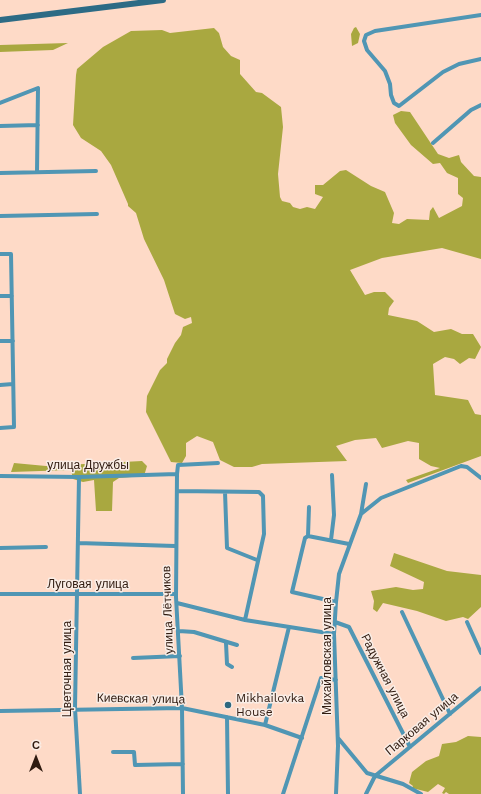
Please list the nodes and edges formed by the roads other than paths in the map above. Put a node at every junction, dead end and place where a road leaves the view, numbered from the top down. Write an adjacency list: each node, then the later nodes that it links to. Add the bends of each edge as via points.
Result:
1 (163, 0): 3 (main road)
2 (481, 15): 4 (street, via 375,31 366,35 364,42 385,71 391,95 394,102 400,106 443,72 459,64)
3 (0, 20)
4 (481, 59)
5 (0, 103): 7 (street, via 38,88)
6 (481, 105): 9 (street, via 471,110)
7 (38, 125): 8 (street); 11 (street)
8 (0, 126)
9 (433, 143)
10 (96, 171): 11 (street)
11 (37, 172): 12 (street)
12 (0, 173)
13 (97, 214): 14 (street)
14 (0, 216)
15 (0, 254): 17 (street, via 11,254)
16 (0, 296): 17 (street)
17 (12, 296): 19 (street)
18 (0, 341): 19 (street)
19 (13, 341): 20 (street)
20 (13, 384): 21 (street); 22 (street, via 14,427)
21 (0, 385)
22 (0, 428)
23 (218, 463): 24 (street, via 178,465)
24 (177, 474): 27 (street, улица Дружбы); 30 (street, улица Лётчиков)
25 (332, 475): 35 (street, via 334,515)
26 (0, 476): 27 (street, улица Дружбы)
27 (79, 477): 36 (street, Цветочная улица)
28 (481, 478): 33 (street, Михайловская улица, via 467,467 461,466 381,498)
29 (366, 484): 33 (street)
30 (177, 491): 31 (street); 38 (street, улица Лётчиков)
31 (225, 492): 41 (street, via 227,548); 41 (street, via 262,493 264,534)
32 (310, 507): 34 (street)
33 (361, 514): 37 (street, Михайловская улица)
34 (308, 536): 35 (street); 45 (street, via 305,538 292,592)
35 (331, 540): 37 (street)
36 (78, 543): 38 (street); 42 (street, Цветочная улица)
37 (349, 544): 45 (street, Михайловская улица, via 339,574)
38 (176, 546): 44 (street, улица Лётчиков)
39 (46, 547): 40 (street)
40 (0, 548)
41 (257, 560): 48 (street)
42 (77, 593): 43 (street, Луговая улица); 44 (street, Луговая улица); 62 (street, Цветочная улица)
43 (0, 594)
44 (176, 594): 46 (street, улица Лётчиков)
45 (336, 602): 49 (street, Михайловская улица)
46 (177, 603): 48 (street); 52 (street, улица Лётчиков)
47 (402, 612): 65 (street)
48 (244, 620): 51 (street)
49 (335, 622): 53 (street, Михайловская улица); 70 (street, Радужная улица, via 349,627)
50 (467, 622): 56 (street)
51 (289, 627): 53 (street); 67 (street)
52 (179, 631): 54 (street, via 194,632); 57 (street, улица Лётчиков)
53 (334, 634): 60 (street, Михайловская улица)
54 (226, 643): 55 (street); 59 (street, via 227,664)
55 (236, 646)
56 (481, 653)
57 (180, 656): 58 (street); 63 (street, улица Лётчиков)
58 (133, 658)
59 (232, 667)
60 (336, 680): 68 (street, via 321,678); 69 (street, Михайловская улица)
61 (481, 688): 65 (street, Парковая улица)
62 (75, 708): 63 (street, Киевская улица); 64 (street, Киевская улица); 74 (street, Цветочная улица)
63 (182, 708): 66 (street, Киевская улица); 72 (street, улица Лётчиков)
64 (0, 711)
65 (450, 714): 70 (street, Парковая улица)
66 (226, 717): 67 (street, Киевская улица); 76 (street)
67 (265, 725): 68 (street, Киевская улица)
68 (302, 738): 77 (street)
69 (338, 738): 73 (street, via 367,774); 78 (street, Михайловская улица)
70 (410, 747): 73 (street, Парковая улица)
71 (113, 752): 72 (street, via 134,752 135,765)
72 (183, 764): 75 (street, улица Лётчиков)
73 (375, 776): 79 (street); 80 (street, via 403,784)
74 (80, 794)
75 (183, 794)
76 (228, 794)
77 (283, 794)
78 (336, 794)
79 (366, 794)
80 (421, 794)

